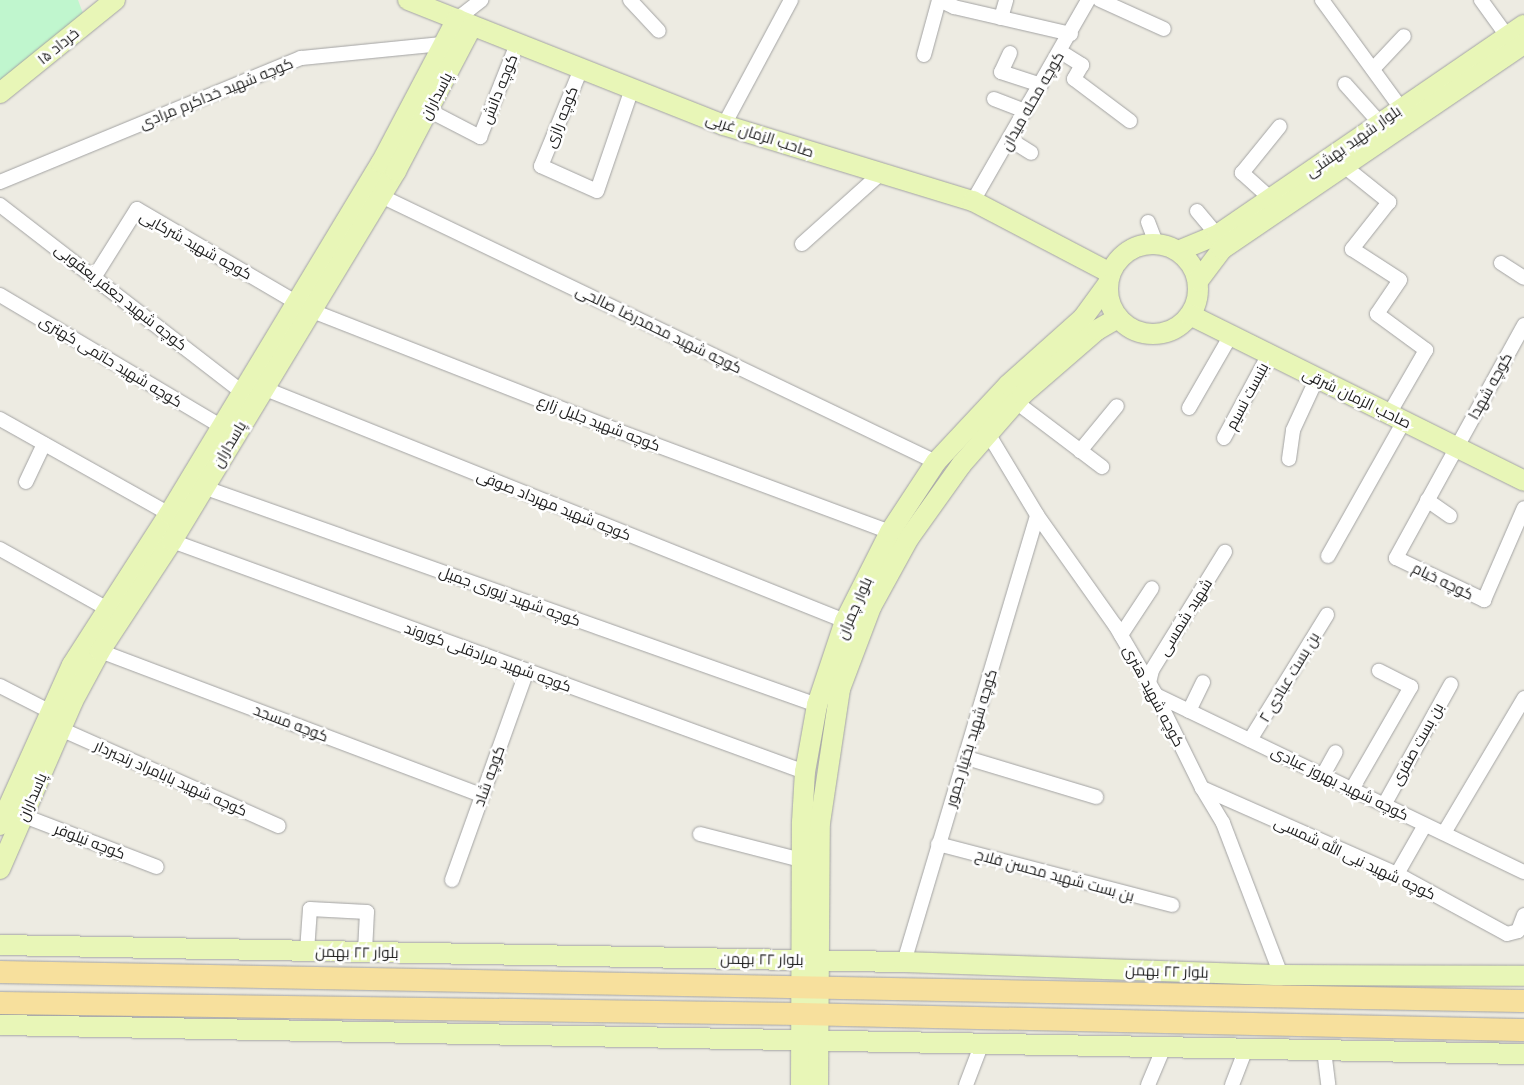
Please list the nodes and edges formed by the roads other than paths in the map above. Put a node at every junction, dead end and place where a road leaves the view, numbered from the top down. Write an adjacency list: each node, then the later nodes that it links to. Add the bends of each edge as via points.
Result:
1 (408, 0): 13 (main road, صاحب الزمان غربی)
2 (481, 0): 13 (street)
3 (630, 0): 16 (street)
4 (791, 0): 37 (street)
5 (939, 0): 12 (street); 24 (street)
6 (1006, 0): 12 (street)
7 (1088, 0): 17 (street, کوچه محله میدان)
8 (1100, 0): 15 (street)
9 (1322, 0): 26 (street)
10 (1481, 0): 19 (street)
11 (109, 1): 30 (main road, ۱۵ خرداد)
12 (1001, 18): 17 (street)
13 (465, 23): 20 (main road, پاسداران); 21 (main road, صاحب الزمان غربی); 33 (main road, پاسداران)
14 (1524, 25): 19 (main road, بلوار شهید بهشتی)
15 (1164, 29)
16 (659, 31)
17 (1071, 34): 22 (street, کوچه محله میدان)
18 (1404, 36): 26 (street)
19 (1516, 40): 32 (main road, بلوار شهید بهشتی); 41 (main road, بلوار شهید بهشتی)
20 (442, 44): 43 (street, کوچه شهید خداکرم مرادی, via 301,58); 60 (main road, پاسداران)
21 (517, 44): 25 (main road, صاحب الزمان غربی); 33 (street, کوچه دانش, via 480,137)
22 (1061, 52): 28 (street, کوچه محله میدان); 35 (street, via 1082,65 1074,79)
23 (1010, 53): 28 (street, via 1000,72)
24 (924, 55)
25 (581, 69): 29 (main road, صاحب الزمان غربی); 29 (street, کوچه رازی, via 541,166 597,191)
26 (1373, 69): 32 (street)
27 (1346, 84): 36 (street)
28 (1041, 85): 34 (street, کوچه محله میدان)
29 (632, 89): 37 (main road, صاحب الزمان غربی)
30 (0, 93)
31 (994, 98): 34 (street)
32 (1400, 108): 36 (main road, بلوار شهید بهشتی)
33 (428, 110): 44 (main road, پاسداران)
34 (1026, 111): 39 (street, کوچه محله میدان)
35 (1130, 121)
36 (1379, 122): 45 (main road, بلوار شهید بهشتی)
37 (724, 125): 42 (main road, صاحب الزمان غربی)
38 (1280, 126): 45 (street, via 1242,173)
39 (1009, 139): 40 (street); 46 (street, کوچه محله میدان)
40 (1031, 153)
41 (1344, 166): 58 (main road, بلوار شهید بهشتی, via 1222,250 1211,259); 73 (street, via 1389,202 1352,249 1400,280 1377,314 1426,350)
42 (881, 173): 46 (main road, صاحب الزمان غربی); 52 (street)
43 (0, 182)
44 (381, 196): 60 (main road, پاسداران); 82 (street, کوچه شهید محمدرضا صالحی)
45 (1270, 198): 50 (main road, بلوار شهید بهشتی)
46 (974, 201): 57 (main road, صاحب الزمان غربی)
47 (0, 204): 55 (street, کوچه شهید جعفر یعقوبی)
48 (1197, 211): 50 (street)
49 (1148, 222): 51 (street)
50 (1217, 235): 53 (main road, بلوار شهید بهشتی)
51 (1156, 243): 53 (main road); 57 (main road, via 1133,248 1119,258)
52 (802, 244)
53 (1178, 251): 58 (main road, via 1187,259)
54 (1501, 264): 56 (street)
55 (95, 276): 60 (street, کوچه شهید شرکایی, via 137,209); 69 (street, کوچه شهید جعفر یعقوبی)
56 (1524, 278)
57 (1108, 279): 62 (main road, via 1110,303); 82 (main road, بلوار چمران, via 1083,318 1008,385)
58 (1198, 281): 61 (main road, via 1198,293)
59 (0, 294): 75 (street, کوچه شهید حاتمی کهتری)
60 (304, 306): 68 (main road, پاسداران); 69 (main road, پاسداران); 92 (street, کوچه شهید جلیل زارع, via 613,429)
61 (1190, 315): 62 (main road, via 1177,327 1161,334 1138,332); 64 (main road, صاحب الزمان شرقی)
62 (1118, 318): 70 (main road, بلوار چمران, via 1097,330)
63 (1524, 325): 65 (street, کوچه شهدا)
64 (1231, 335): 66 (main road, صاحب الزمان شرقی); 72 (street)
65 (1520, 341): 79 (street, کوچه شهدا)
66 (1269, 354): 67 (main road, صاحب الزمان شرقی); 77 (street, بنبست نسیم)
67 (1317, 378): 73 (main road, صاحب الزمان شرقی); 81 (street, via 1293,430)
68 (263, 388): 86 (main road, پاسداران); 100 (street, کوچه شهید مهرداد صوفی)
69 (241, 391): 75 (main road, پاسداران)
70 (1016, 402): 76 (main road, بلوار چمران); 80 (street)
71 (1117, 406): 80 (street)
72 (1189, 408)
73 (1397, 418): 79 (main road, صاحب الزمان شرقی); 96 (street)
74 (0, 419): 78 (street)
75 (222, 427): 89 (main road, پاسداران)
76 (989, 435): 90 (street, کوچه شهید هنری); 142 (main road, بلوار چمران, via 961,465 908,538 871,607 840,689 820,823)
77 (1224, 438)
78 (44, 444): 85 (street); 89 (street)
79 (1455, 447): 84 (main road, صاحب الزمان شرقی); 87 (street, کوچه خیام)
80 (1080, 450): 83 (street)
81 (1289, 459)
82 (936, 462): 92 (main road, بلوار چمران)
83 (1102, 467)
84 (1524, 481)
85 (26, 482)
86 (203, 487): 93 (main road, پاسداران); 110 (street, کوچه شهید زیوری جمیل)
87 (1427, 500): 88 (street, کوچه خیام, via 1396,558 1484,600); 91 (street)
88 (1524, 508)
89 (169, 514): 98 (main road, پاسداران)
90 (1037, 515): 101 (street, کوچه شهید هنری); 116 (street, کوچه شهید بختیار جمور)
91 (1450, 516)
92 (890, 532): 100 (main road, بلوار چمران)
93 (172, 541): 102 (main road, پاسداران); 103 (street, کوچه شهید مرادقلی کوروند)
94 (0, 549): 98 (street)
95 (1226, 552): 108 (street, شهید شمسی, via 1152,670)
96 (1328, 556)
97 (1152, 588): 101 (street)
98 (108, 609): 112 (main road, پاسداران, via 72,665)
99 (1327, 615): 114 (street, بن بست عبادی ۲)
100 (845, 621): 110 (main road, بلوار چمران)
101 (1121, 635): 108 (street, کوچه شهید هنری)
102 (100, 651): 113 (main road, پاسداران, via 73,701); 121 (street, کوچه مسجد)
103 (527, 671): 117 (street, کوچه شهید مرادقلی کوروند); 121 (street, کوچه شاد)
104 (1379, 671): 120 (street, via 1411,687)
105 (1203, 682): 111 (street)
106 (1451, 684): 123 (street, بن بست صفری)
107 (0, 686): 112 (street)
108 (1152, 689): 111 (street, کوچه شهید بهروز عبادی); 119 (street, کوچه شهید هنری)
109 (1524, 698): 128 (street)
110 (817, 705): 117 (main road, بلوار چمران)
111 (1189, 711): 114 (street, کوچه شهید بهروز عبادی)
112 (51, 712): 125 (main road, پاسداران)
113 (63, 730): 124 (main road, پاسداران); 127 (street, کوچه شهید بابامراد رنجبردار)
114 (1250, 740): 118 (street, کوچه شهید بهروز عبادی)
115 (1336, 752): 118 (street)
116 (967, 758): 122 (street); 130 (street, کوچه شهید بختیار جمور)
117 (805, 772): 131 (main road, بلوار چمران)
118 (1323, 775): 120 (street, کوچه شهید بهروز عبادی)
119 (1202, 788): 135 (street, کوچه شهید نبی الله شمسی); 145 (street, کوچه شهید هنری, via 1223,823)
120 (1352, 790): 123 (street, کوچه شهید بهروز عبادی)
121 (482, 795): 136 (street, کوچه شاد)
122 (1096, 797)
123 (1384, 804): 126 (street, کوچه شهید بهروز عبادی)
124 (24, 816): 132 (street, کوچه نیلوفر); 133 (main road, پاسداران)
125 (1, 821)
126 (1425, 825): 128 (street, کوچه شهید بهروز عبادی); 135 (street)
127 (279, 826)
128 (1444, 833): 134 (street, کوچه شهید بهروز عبادی)
129 (700, 834): 131 (street)
130 (938, 844): 137 (street, بن بست شهید محسن فلاح); 143 (street, کوچه شهید بختیار جمور)
131 (801, 860): 142 (main road, بلوار چمران)
132 (157, 867)
133 (0, 869)
134 (1524, 872)
135 (1397, 874): 138 (street, کوچه شهید نبی الله شمسی, via 1507,934 1518,931)
136 (452, 880)
137 (1172, 905)
138 (1524, 915)
139 (0, 945): 140 (main road, بلوار ۲۲ بهمن)
140 (307, 951): 141 (main road, بلوار ۲۲ بهمن); 141 (street, via 310,909 367,912)
141 (365, 952): 142 (main road, بلوار ۲۲ بهمن)
142 (809, 960): 143 (main road, بلوار ۲۲ بهمن); 147 (main road, بلوار چمران)
143 (904, 962): 145 (main road, بلوار ۲۲ بهمن)
144 (0, 972): 147 (main road, بلوار ۲۲ بهمن)
145 (1281, 975): 146 (main road, بلوار ۲۲ بهمن)
146 (1524, 976)
147 (809, 987): 148 (main road, بلوار ۲۲ بهمن); 150 (main road, بلوار چمران)
148 (1524, 1001)
149 (0, 1003): 150 (main road)
150 (809, 1014): 152 (main road); 153 (main road, بلوار چمران)
151 (0, 1025): 153 (main road)
152 (1524, 1030)
153 (809, 1039): 154 (main road); 159 (main road); 160 (main road)
154 (982, 1043): 155 (main road); 161 (street)
155 (1164, 1046): 156 (main road); 162 (street)
156 (1246, 1048): 157 (main road); 163 (street)
157 (1324, 1050): 158 (main road); 164 (street)
158 (1524, 1054)
159 (801, 1085)
160 (818, 1085)
161 (966, 1085)
162 (1148, 1085)
163 (1232, 1085)
164 (1328, 1085)

